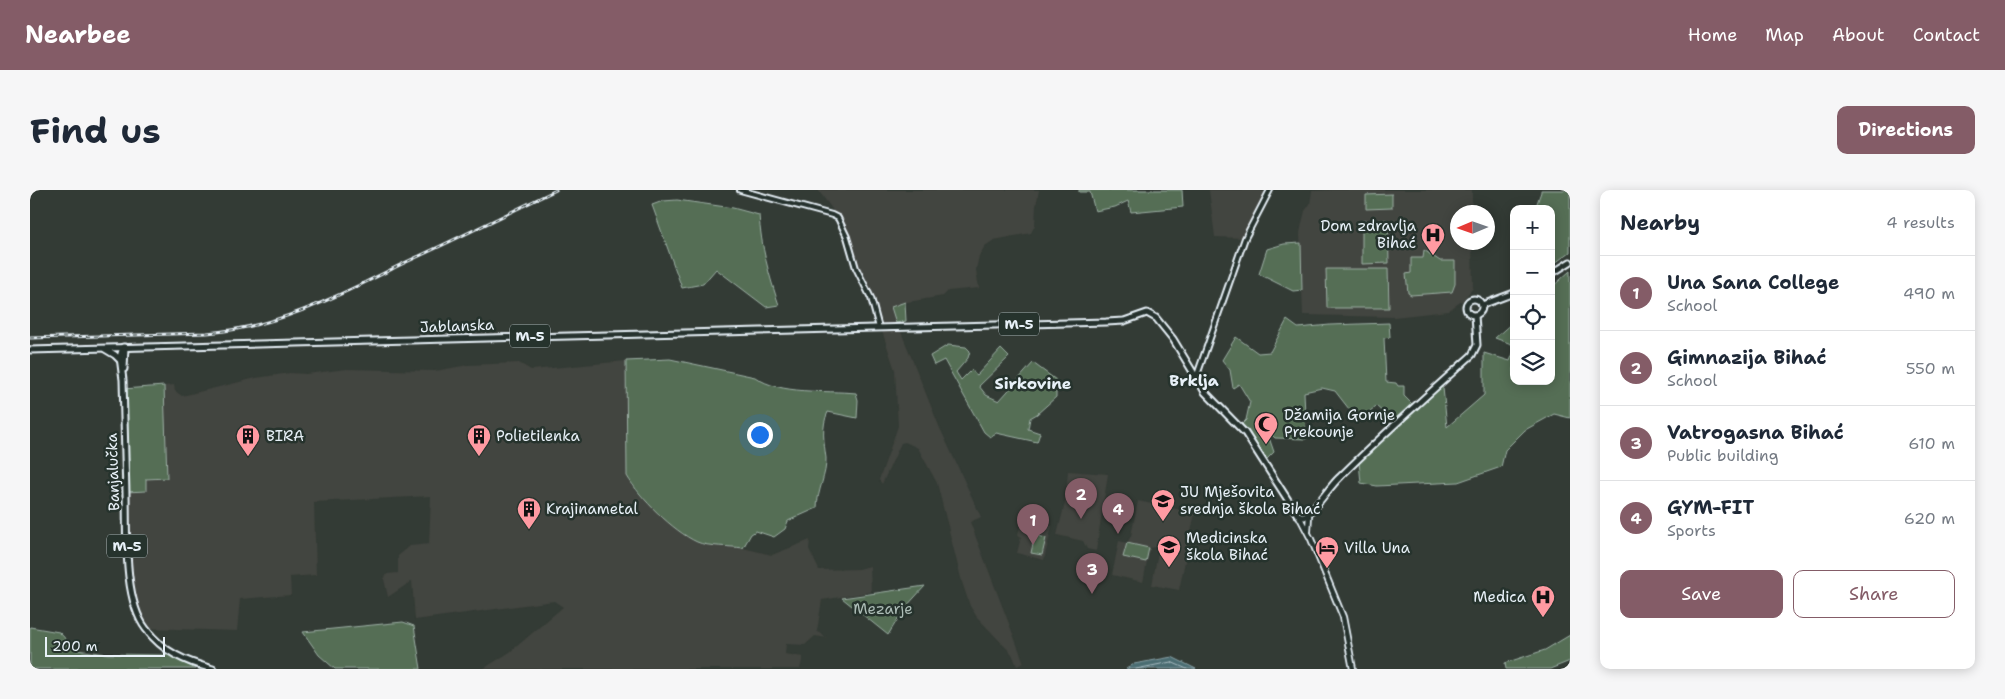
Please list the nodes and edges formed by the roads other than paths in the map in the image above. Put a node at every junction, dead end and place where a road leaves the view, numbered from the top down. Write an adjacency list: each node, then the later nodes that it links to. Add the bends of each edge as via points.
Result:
1 (740, 190): 8 (street, via 838,218 871,298)
2 (1270, 190): 13 (street, via 1245,238)
3 (1570, 262): 4 (main road)
4 (1555, 271)
5 (1510, 294): 6 (main road)
6 (1482, 305): 7 (main road); 7 (main road, via 1476,299 1467,302 1466,310)
7 (1475, 315): 15 (main road, via 1477,345 1472,355 1348,469)
8 (879, 328): 9 (main road, Jablanska / M-5); 13 (main road, Jablanska / M-5, via 1106,322 1151,314 1172,339)
9 (124, 347): 10 (main road, Jablanska); 12 (main road, M-5); 14 (main road, M-5)
10 (102, 348): 11 (main road, Jablanska); 12 (main road)
11 (30, 350)
12 (121, 361): 14 (main road, M-5)
13 (1196, 378): 16 (main road, M-5, via 1205,392 1245,433)
14 (123, 380): 18 (main road, Banjalučka / M-5, via 128,560 137,612 144,628 160,646 184,660)
15 (1309, 515): 16 (main road); 17 (main road)
16 (1299, 516): 17 (main road)
17 (1308, 534): 19 (main road, via 1343,617)
18 (213, 669)
19 (1353, 669)

